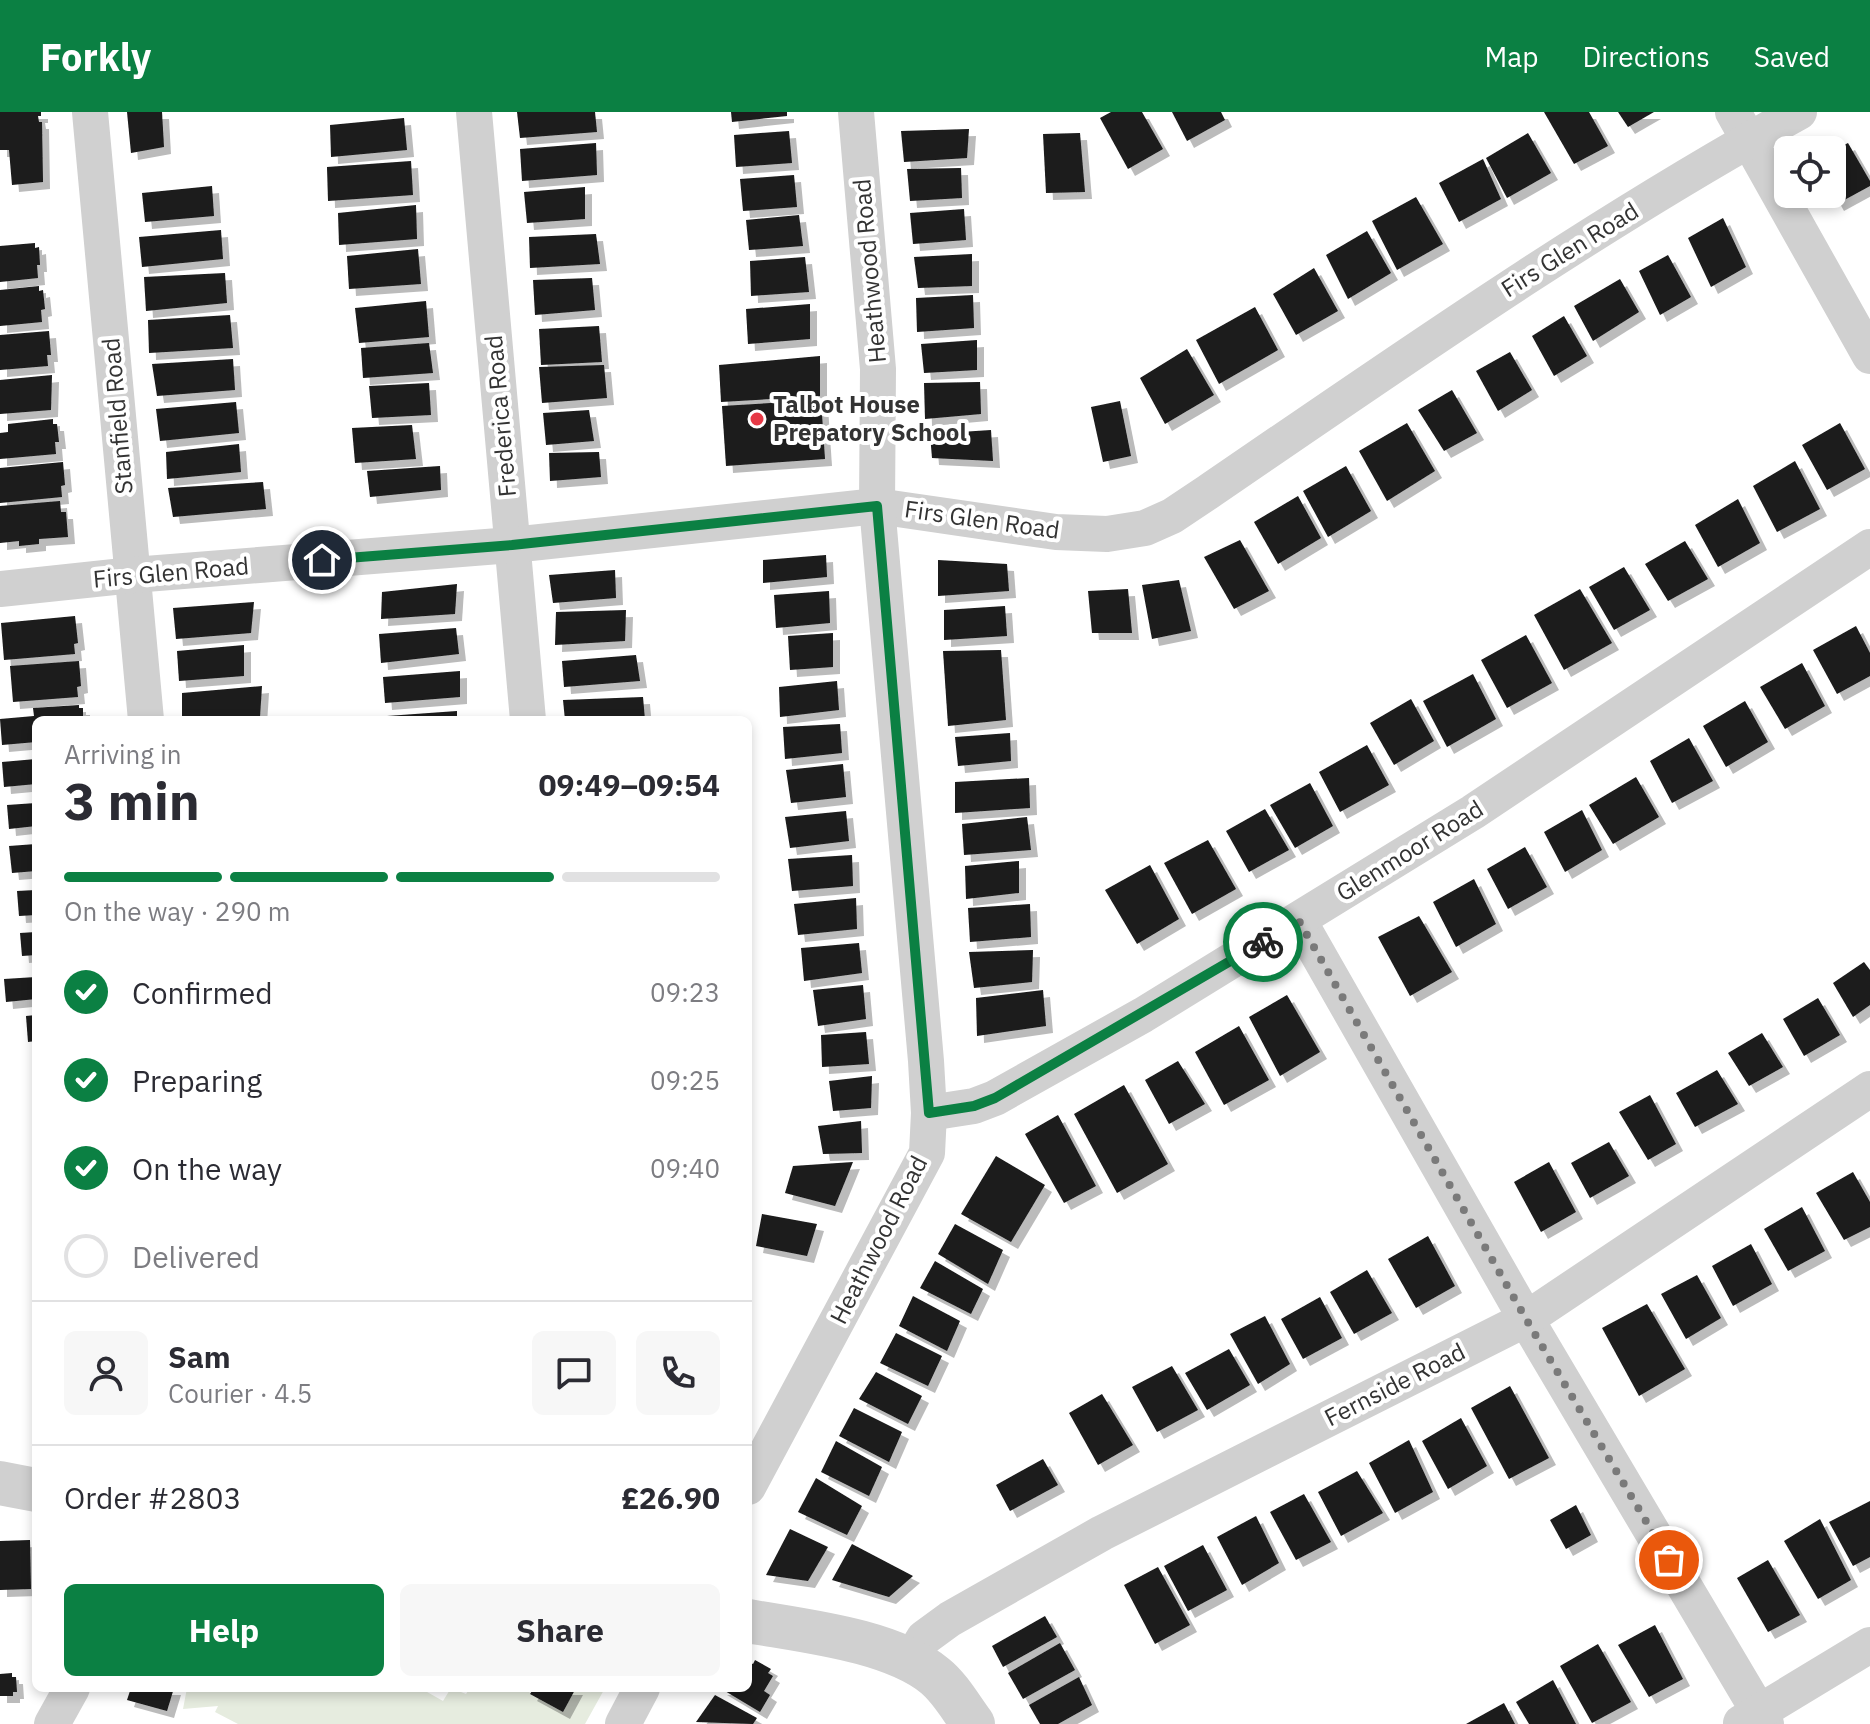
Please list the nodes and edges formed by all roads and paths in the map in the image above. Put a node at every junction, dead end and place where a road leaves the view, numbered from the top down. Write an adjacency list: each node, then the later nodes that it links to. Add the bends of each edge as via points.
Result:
1 (90, 112): 10 (street, Stanfield Road)
2 (474, 112): 8 (street, Frederica Road)
3 (856, 112): 7 (street, Heathwood Road, via 878,369)
4 (1799, 112): 5 (street, Firs Glen Road)
5 (1740, 126): 6 (street); 7 (street, Firs Glen Road, via 1208,492 1145,528 1107,534 1056,532)
6 (1870, 356)
7 (877, 506): 8 (street, Firs Glen Road); 16 (street, Heathwood Road)
8 (512, 545): 10 (street, Firs Glen Road); 13 (street, Frederica Road)
9 (1870, 547): 14 (street, Glenmoor Road, via 1586,738)
10 (133, 575): 11 (street, Firs Glen Road); 12 (street, Stanfield Road)
11 (0, 589)
12 (146, 716)
13 (528, 716)
14 (1299, 921): 16 (street, Glenmoor Road, via 995,1098); 17 (street)
15 (1870, 1089): 17 (street, Fernside Road)
16 (929, 1113): 18 (street, Heathwood Road, via 927,1153)
17 (1526, 1319): 23 (street, Fernside Road, via 1102,1533 950,1619 924,1638); 26 (street)
18 (752, 1480)
19 (0, 1483): 20 (street)
20 (32, 1489)
21 (752, 1622): 23 (street)
22 (1870, 1645): 26 (street)
23 (911, 1659): 29 (street, via 937,1677)
24 (70, 1692): 27 (street)
25 (640, 1692): 28 (street)
26 (1755, 1720)
27 (52, 1724)
28 (623, 1724)
29 (973, 1724)

